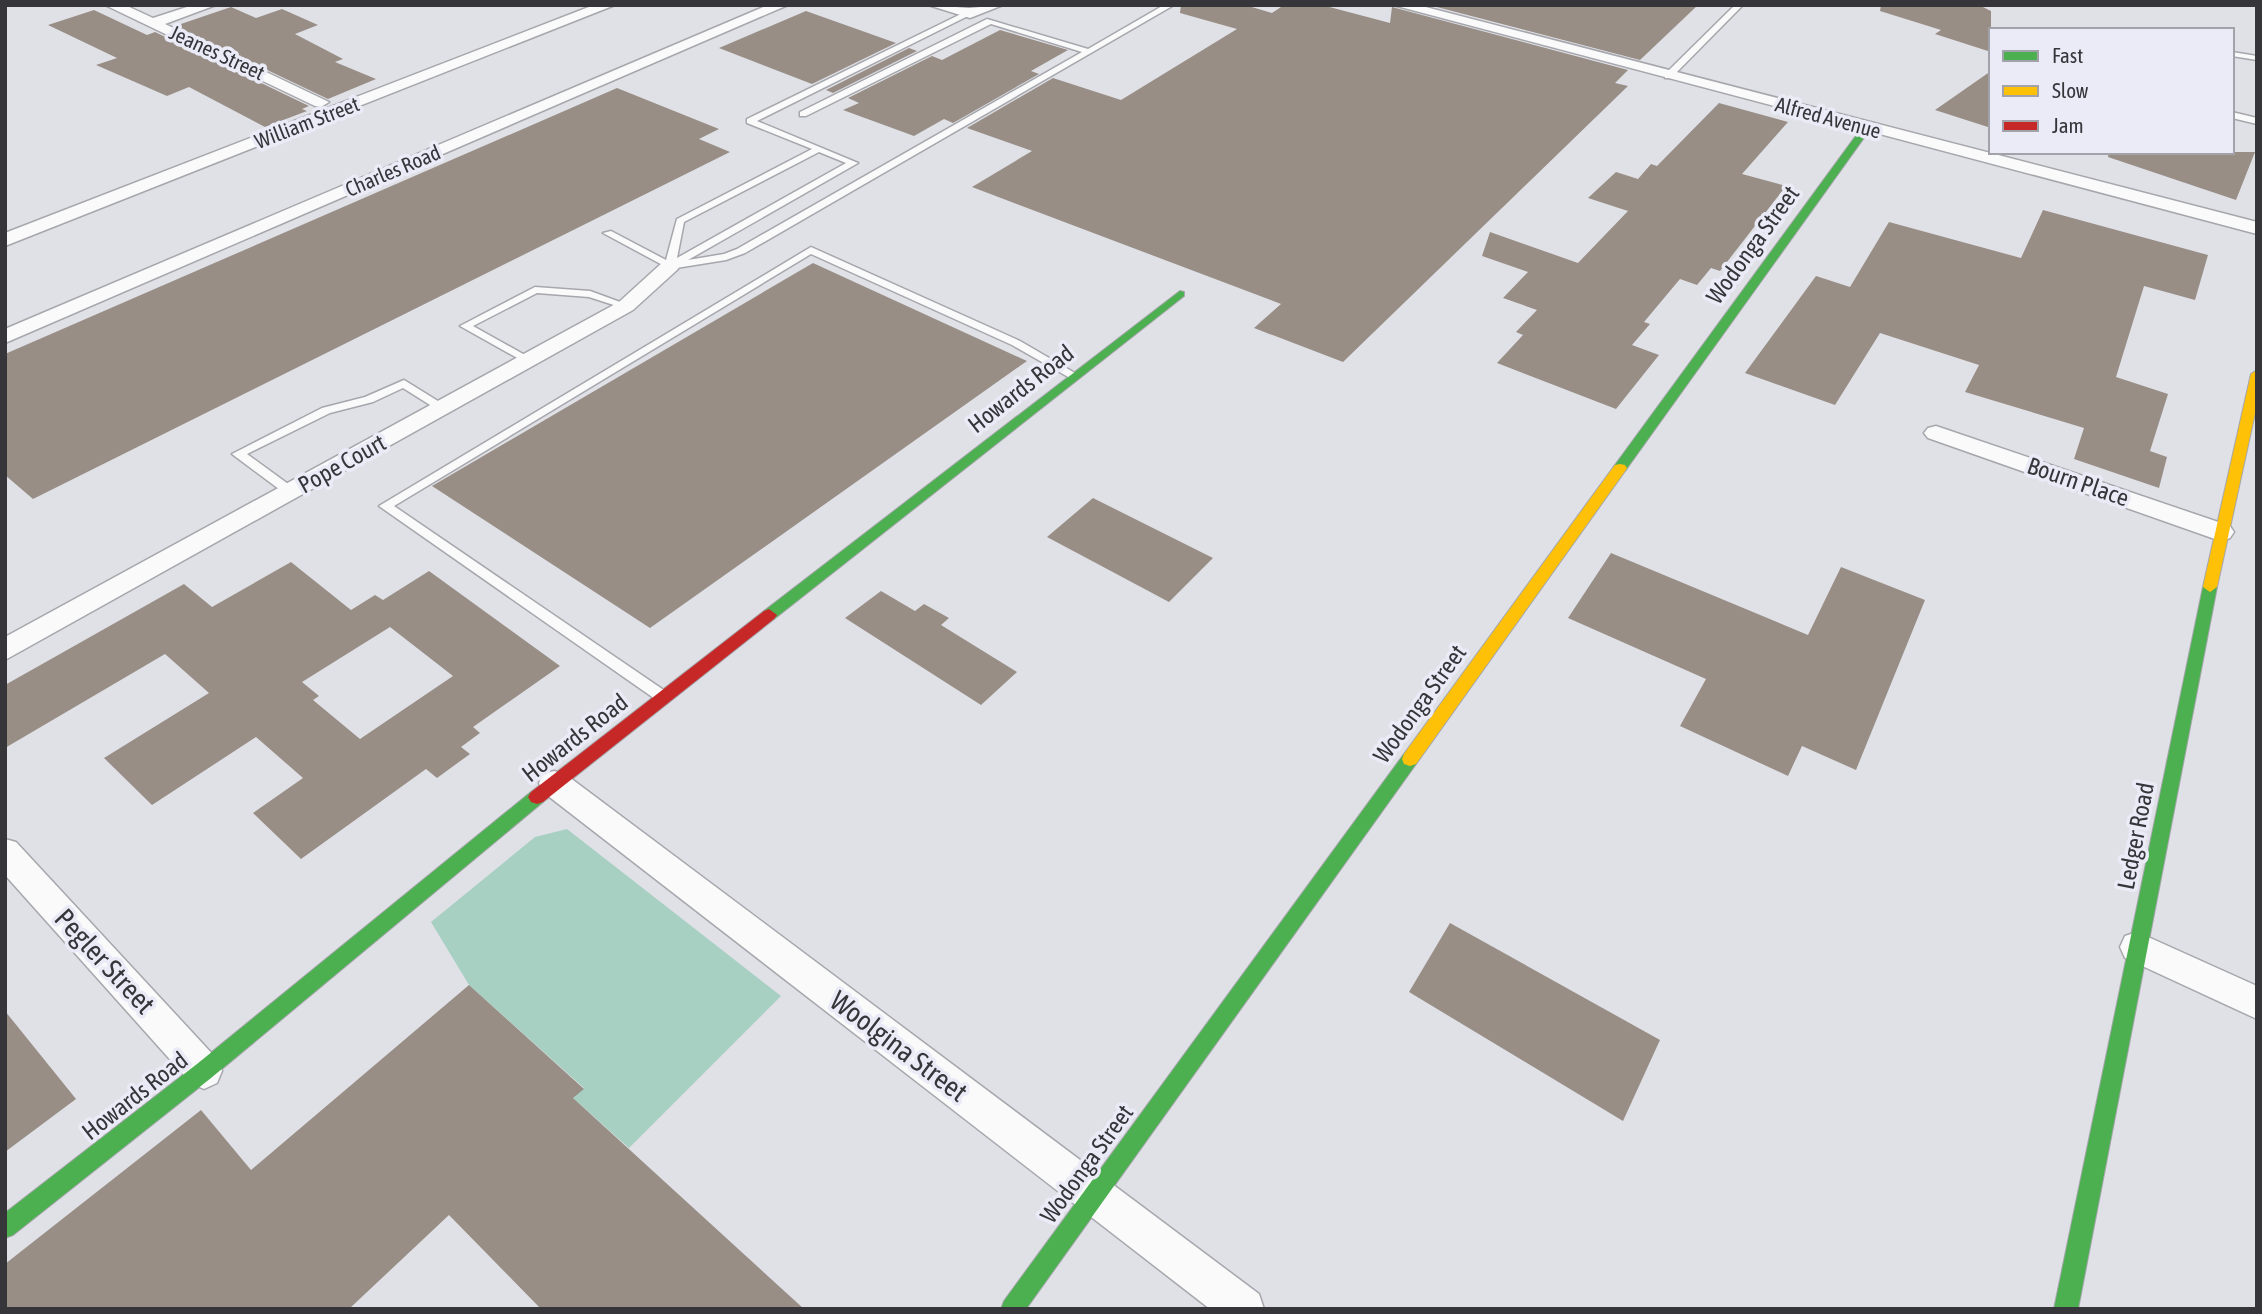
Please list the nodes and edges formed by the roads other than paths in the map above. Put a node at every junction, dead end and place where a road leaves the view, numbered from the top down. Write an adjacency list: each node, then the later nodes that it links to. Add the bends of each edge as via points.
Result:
1 (112, 5): 11 (street, Jeanes Street)
2 (209, 5): 11 (street)
3 (608, 5): 24 (street, William Street)
4 (781, 5): 28 (street, Charles Road)
5 (935, 5): 10 (street)
6 (996, 5): 10 (street)
7 (1170, 5): 12 (lane)
8 (1400, 5): 15 (street, Alfred Avenue)
9 (1739, 5): 15 (lane)
10 (970, 13): 21 (lane, via 750,121)
11 (153, 23): 16 (street, Jeanes Street)
12 (1089, 52): 17 (lane, via 990,21); 25 (lane, via 741,251)
13 (2234, 54): 14 (lane)
14 (2257, 58)
15 (1668, 76): 20 (street, Alfred Avenue)
16 (321, 102)
17 (803, 114)
18 (2234, 115): 19 (lane)
19 (2257, 121)
20 (1866, 128): 22 (street, Alfred Avenue); 44 (street, Wodonga Street)
21 (819, 149): 25 (lane, via 680,221); 25 (lane, via 853,163)
22 (2257, 228)
23 (608, 233): 25 (lane)
24 (5, 240)
25 (670, 266): 27 (street, Pope Court)
26 (1180, 294): 31 (street, Howards Road)
27 (626, 306): 29 (street, Pope Court); 29 (lane, via 590,294 535,290 465,326)
28 (5, 337)
29 (528, 361): 32 (street, Pope Court)
30 (2257, 374): 33 (street, Ledger Road)
31 (1074, 376): 38 (street, Howards Road); 38 (lane, via 1016,343 811,250 385,506)
32 (442, 408): 35 (street, Pope Court); 35 (lane, via 404,383 369,400 327,410 238,454)
33 (2253, 421): 36 (street, Ledger Road)
34 (1936, 433): 36 (street, Bourn Place)
35 (291, 492): 37 (street, Pope Court)
36 (2221, 532): 41 (street, Ledger Road)
37 (5, 650)
38 (664, 697): 39 (street, Howards Road)
39 (554, 783): 43 (street, Howards Road); 44 (street, Woolgina Street)
40 (5, 852): 43 (street, Pegler Street)
41 (2137, 947): 42 (street); 48 (street, Ledger Road)
42 (2257, 1003)
43 (204, 1071): 45 (street, Howards Road)
44 (1093, 1194): 46 (street, Wodonga Street); 47 (street, Woolgina Street)
45 (5, 1227)
46 (1012, 1309)
47 (1244, 1309)
48 (2066, 1309)

